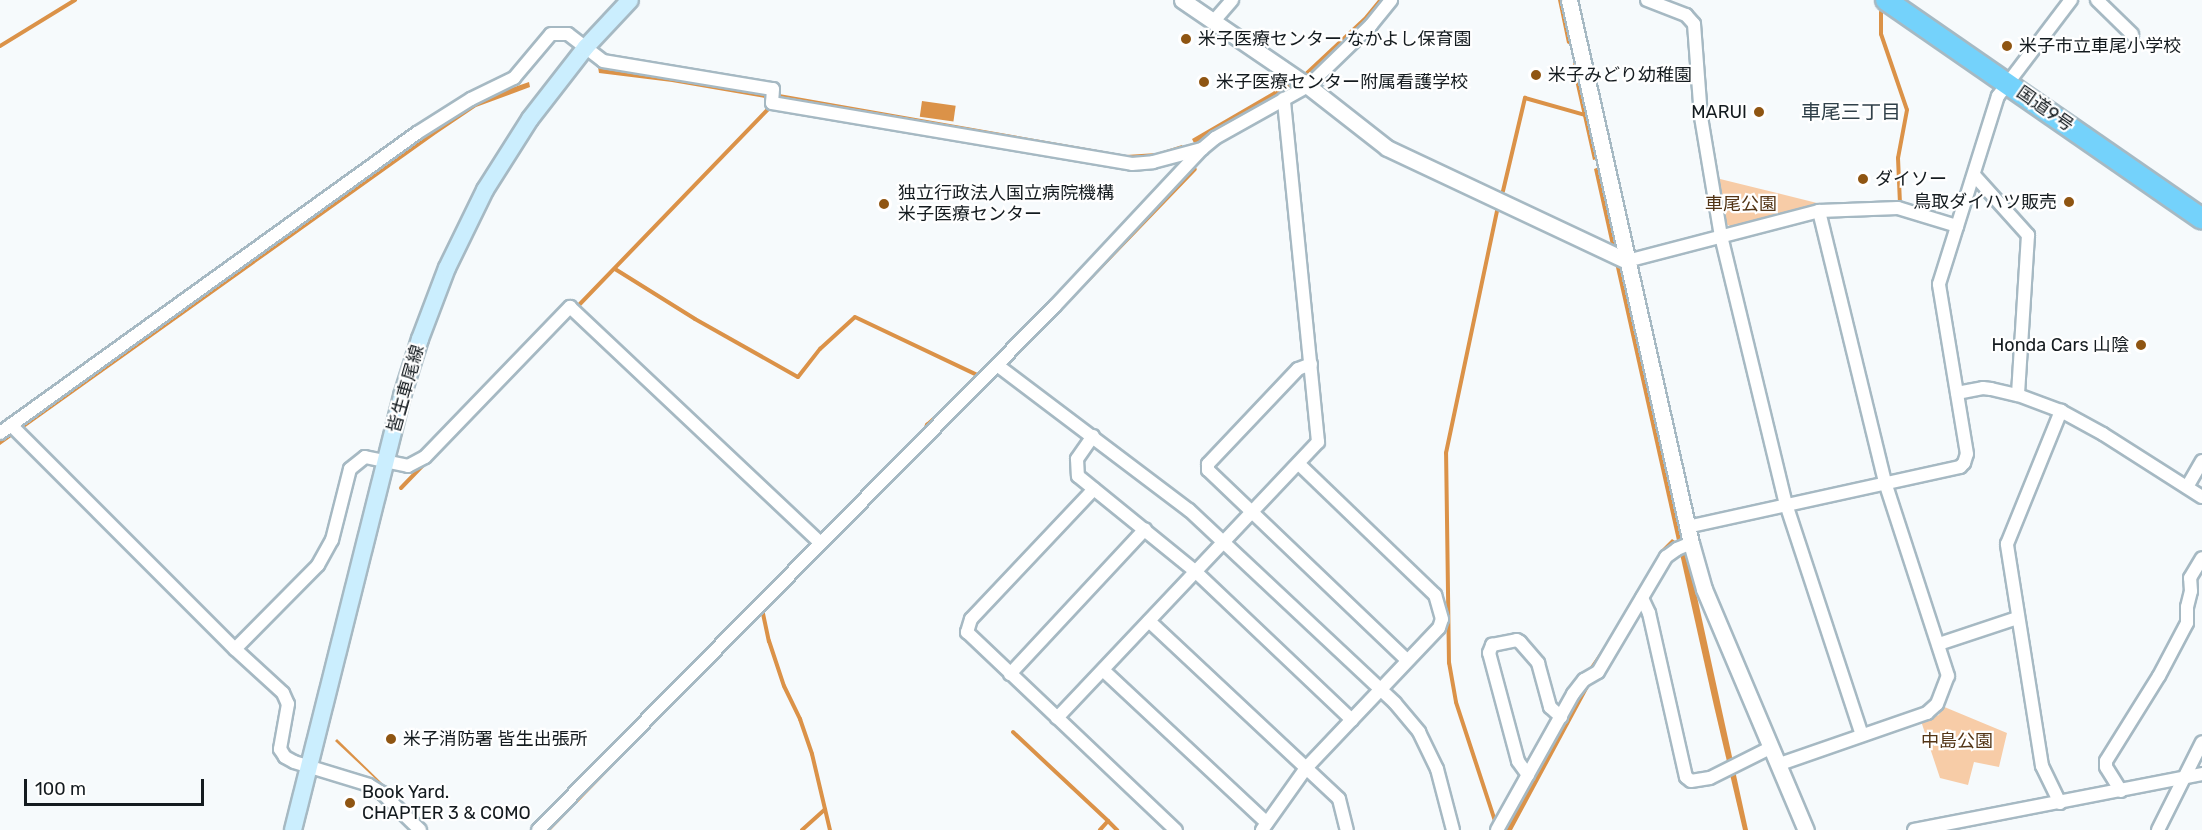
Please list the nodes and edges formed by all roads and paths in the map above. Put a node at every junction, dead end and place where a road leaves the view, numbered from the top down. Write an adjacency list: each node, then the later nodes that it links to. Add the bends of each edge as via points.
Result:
1 (630, 0): 12 (main road, 皆生車尾線)
2 (1182, 0): 10 (street)
3 (1232, 0): 10 (street)
4 (1391, 0): 14 (street)
5 (1571, 0): 22 (street)
6 (1647, 0): 21 (street, via 1686,15 1694,24 1701,117)
7 (1886, 0): 13 (highway, 国道9号)
8 (2071, 0): 13 (street)
9 (2097, 0): 11 (street)
10 (1213, 22): 14 (street)
11 (2132, 34)
12 (586, 47): 16 (street, via 603,61 773,89 772,103 1118,162 1152,162); 28 (street, via 568,34 551,34 514,78 417,133); 31 (main road, 皆生車尾線, via 530,119 485,190 447,268 420,339)
13 (2007, 82): 17 (street, via 1998,96); 19 (highway, 国道9号)
14 (1308, 86): 15 (street); 22 (street, via 1387,148)
15 (1284, 99): 16 (street, via 1215,138); 23 (street)
16 (1202, 150): 24 (street)
17 (1974, 175): 20 (street); 26 (street, via 2028,235)
18 (1819, 211): 20 (street, via 1898,208); 21 (street); 33 (street)
19 (2202, 219)
20 (1957, 226): 25 (street, via 1939,284)
21 (1721, 236): 22 (street); 37 (street)
22 (1627, 261): 39 (street)
23 (1311, 364): 32 (street, via 1318,442); 38 (street, via 1298,369 1208,464 1208,470)
24 (997, 365): 29 (street); 42 (street)
25 (1957, 393): 26 (street, via 1983,388); 33 (street, via 1967,454 1964,463)
26 (2018, 395): 27 (street)
27 (2061, 411): 34 (street); 47 (street, via 2008,538)
28 (10, 431): 50 (street)
29 (1093, 436): 35 (street, via 1077,459 1076,470); 41 (street)
30 (2202, 461): 34 (street)
31 (386, 463): 42 (street, via 408,466 425,457 570,307); 50 (street, via 365,457 350,469 332,540 318,565); 62 (main road, 皆生車尾線)
32 (1299, 464): 38 (street); 51 (street, via 1439,602 1439,628)
33 (1885, 482): 37 (street); 49 (street)
34 (2187, 487): 36 (street)
35 (1094, 489): 40 (street); 53 (street, via 967,625 971,638)
36 (2202, 498)
37 (1786, 504): 39 (street); 58 (street)
38 (1252, 513): 41 (street); 51 (street)
39 (1687, 527): 43 (street)
40 (1145, 529): 45 (street); 53 (street)
41 (1224, 542): 45 (street); 54 (street)
42 (820, 543): 72 (street)
43 (1684, 546): 46 (street, via 1666,557); 60 (street)
44 (2202, 558): 67 (street, via 2190,578 2187,623 2106,761)
45 (1196, 572): 48 (street); 57 (street)
46 (1642, 598): 55 (street); 60 (street, via 1649,613 1684,774 1691,781 1710,778)
47 (2017, 618): 49 (street); 68 (street, via 2042,766)
48 (1149, 621): 52 (street); 63 (street)
49 (1939, 644): 58 (street, via 1948,676 1934,709)
50 (235, 649): 62 (street, via 287,700 282,753 294,762)
51 (1407, 660): 54 (street)
52 (1103, 669): 56 (street); 69 (street)
53 (1010, 674): 56 (street)
54 (1380, 688): 57 (street); 75 (street, via 1409,718 1427,747)
55 (1561, 717): 65 (street); 65 (street, via 1550,707 1539,663 1521,642 1492,645 1489,653 1515,750)
56 (1057, 718): 73 (street)
57 (1352, 720): 63 (street)
58 (1862, 735): 61 (street)
59 (2202, 742): 66 (street)
60 (1772, 747): 61 (street)
61 (1780, 764): 77 (street)
62 (310, 765): 70 (main road, 皆生車尾線); 71 (street, via 369,785)
63 (1306, 768): 69 (street); 74 (street, via 1339,799)
64 (2202, 774): 66 (street)
65 (1528, 775): 76 (street)
66 (2185, 777): 67 (street); 79 (street)
67 (2121, 791): 68 (street)
68 (2060, 802): 78 (street)
69 (1265, 827)
70 (293, 830)
71 (420, 830)
72 (538, 830)
73 (1176, 830)
74 (1347, 830)
75 (1453, 830)
76 (1497, 830)
77 (1806, 830)
78 (1916, 830)
79 (2158, 830)

